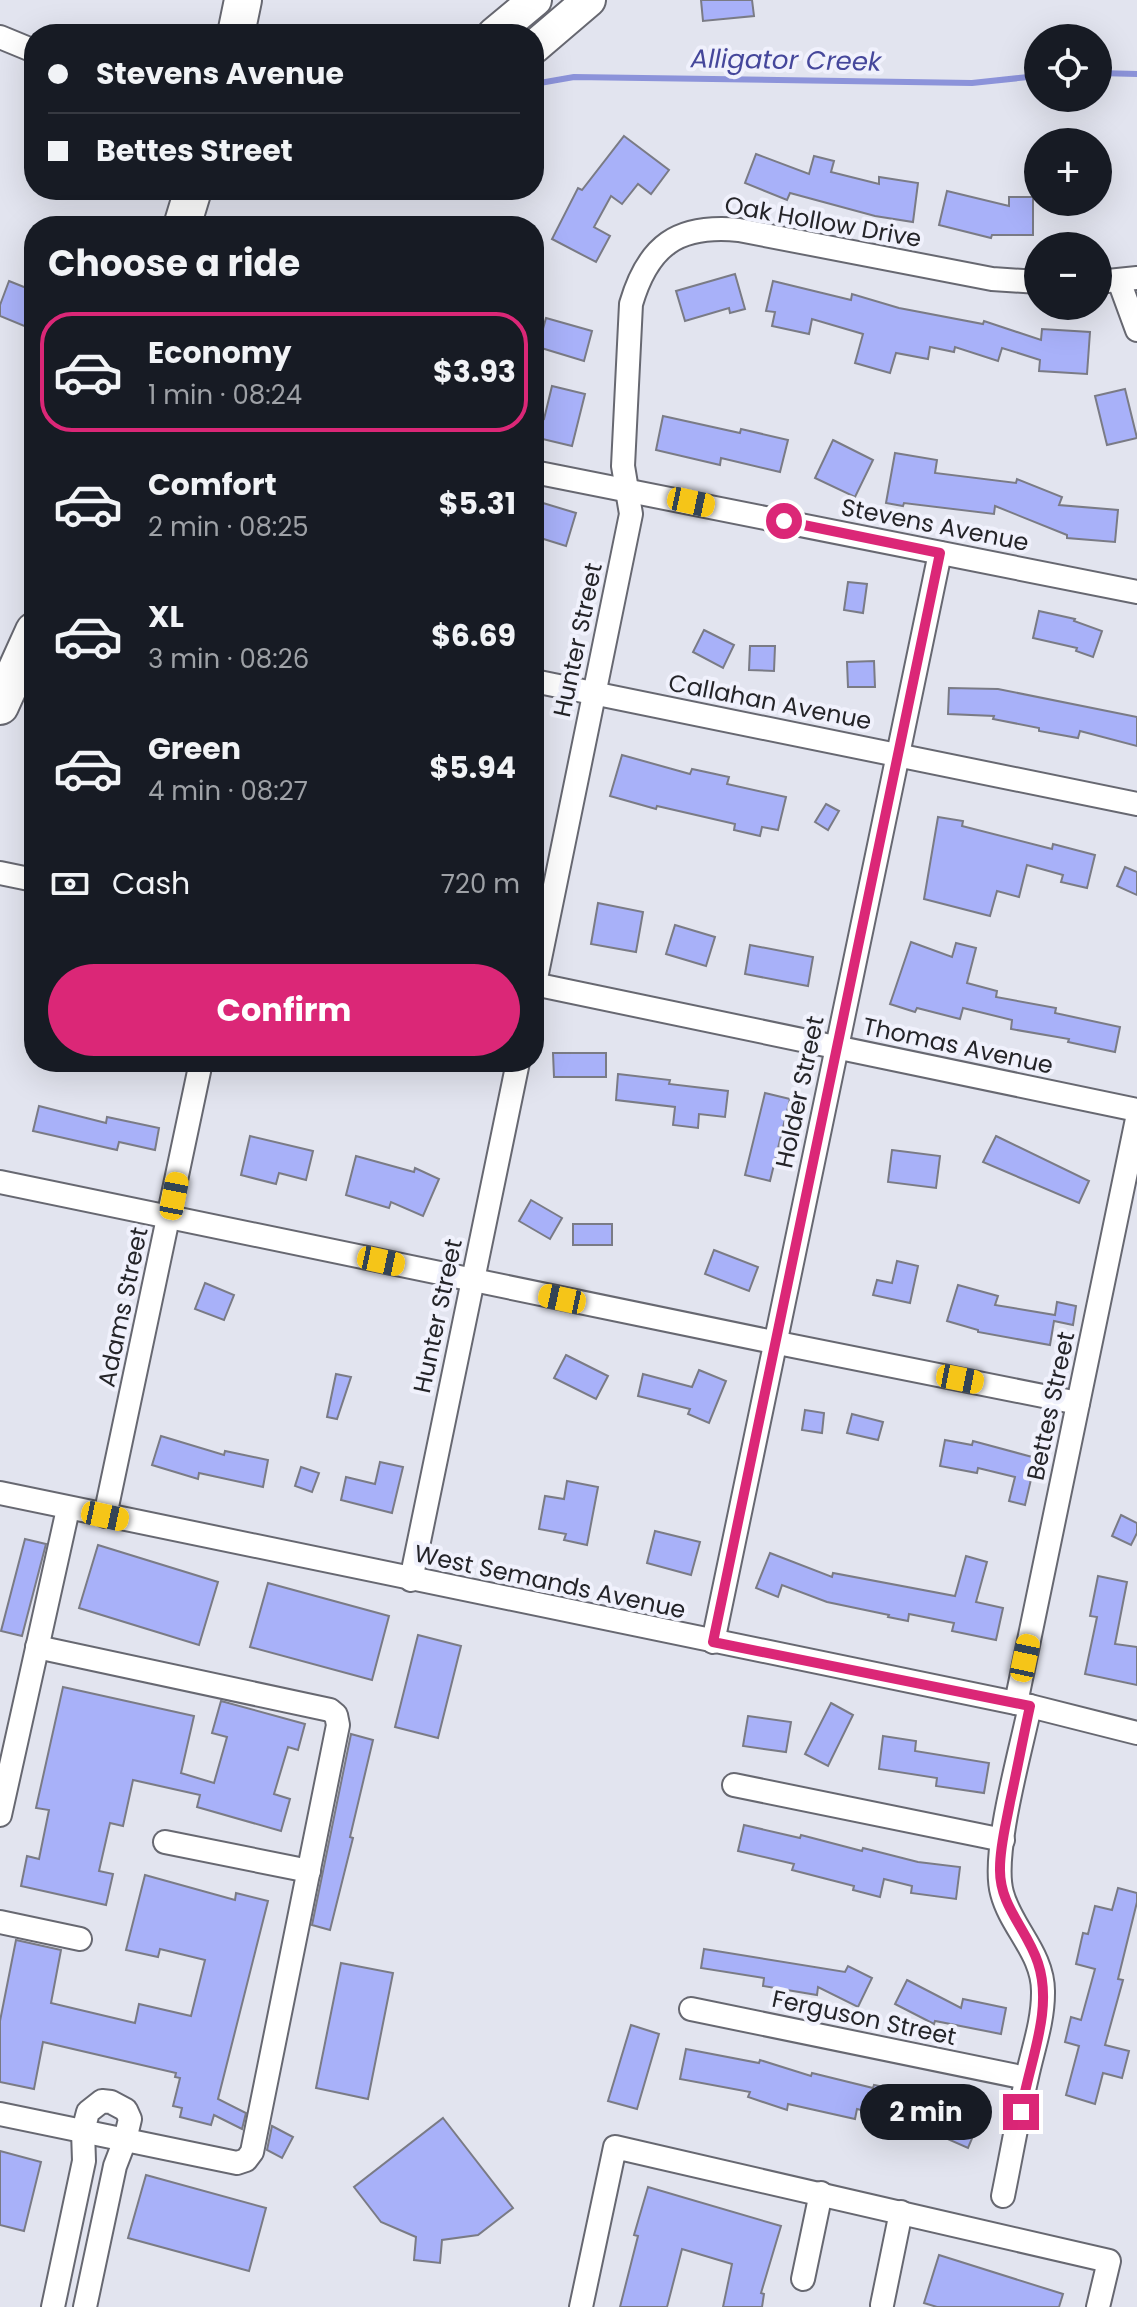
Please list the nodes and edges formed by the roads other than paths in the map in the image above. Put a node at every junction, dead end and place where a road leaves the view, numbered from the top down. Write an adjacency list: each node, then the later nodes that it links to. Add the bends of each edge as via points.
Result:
1 (243, 0): 4 (main road)
2 (535, 0): 5 (street)
3 (589, 0): 7 (street)
4 (238, 24)
5 (506, 24)
6 (0, 37): 8 (street)
7 (544, 38)
8 (24, 47)
9 (1118, 280): 11 (street)
10 (1024, 281): 13 (street, Oak Hollow Drive, via 713,227 668,243 650,259 631,304 623,466)
11 (1137, 330)
12 (544, 474): 13 (street, Stevens Avenue)
13 (629, 490): 14 (street, Stevens Avenue); 18 (street, Hunter Street, via 631,514)
14 (940, 553): 15 (street, Stevens Avenue); 20 (street, Holder Street)
15 (1137, 592)
16 (24, 653): 19 (main road)
17 (544, 683): 18 (street, Callahan Avenue)
18 (594, 693): 20 (street, Callahan Avenue); 24 (street, Hunter Street)
19 (0, 706)
20 (898, 754): 21 (street, Callahan Avenue); 26 (street, Holder Street)
21 (1137, 804)
22 (0, 873): 23 (street)
23 (24, 878)
24 (544, 937)
25 (544, 988): 26 (street, Thomas Avenue)
26 (837, 1047): 29 (street, Thomas Avenue); 34 (street, Holder Street)
27 (199, 1072): 32 (street, Adams Street)
28 (516, 1072): 33 (street, Hunter Street)
29 (1137, 1110)
30 (1137, 1119): 35 (street, Bettes Street)
31 (0, 1182): 32 (street)
32 (170, 1216): 33 (street); 38 (street, Adams Street)
33 (471, 1280): 34 (street); 39 (street, Hunter Street)
34 (773, 1342): 35 (street); 40 (street, Holder Street)
35 (1078, 1403): 42 (street, Bettes Street)
36 (0, 1493): 37 (street, West Semands Avenue)
37 (68, 1509): 38 (street, West Semands Avenue); 41 (street)
38 (105, 1516): 39 (street, West Semands Avenue)
39 (411, 1580): 40 (street, West Semands Avenue)
40 (713, 1642): 42 (street, West Semands Avenue)
41 (37, 1647): 45 (street); 48 (street, via 330,1710 338,1725)
42 (1023, 1705): 43 (street, West Semands Avenue); 46 (street, Bettes Street)
43 (1137, 1733)
44 (734, 1785): 46 (street)
45 (0, 1815)
46 (1003, 1840): 52 (street, Bettes Street, via 1002,1893 1038,1963 1043,1990)
47 (165, 1842): 48 (street)
48 (309, 1871): 55 (street, via 252,2152 237,2163)
49 (0, 1922): 50 (street)
50 (80, 1939)
51 (691, 2009): 52 (street, Ferguson Street)
52 (1026, 2078): 57 (street, Bettes Street)
53 (0, 2114): 54 (street)
54 (83, 2131): 55 (street); 55 (street, via 94,2105 111,2102 126,2110 130,2119); 61 (street, via 84,2161)
55 (125, 2140): 62 (street)
56 (821, 2193): 58 (street); 59 (street); 63 (street, via 615,2147)
57 (1003, 2196)
58 (901, 2212): 60 (street); 64 (street, via 1109,2261)
59 (803, 2279)
60 (882, 2305)
61 (53, 2307)
62 (85, 2307)
63 (581, 2307)
64 (1098, 2307)

